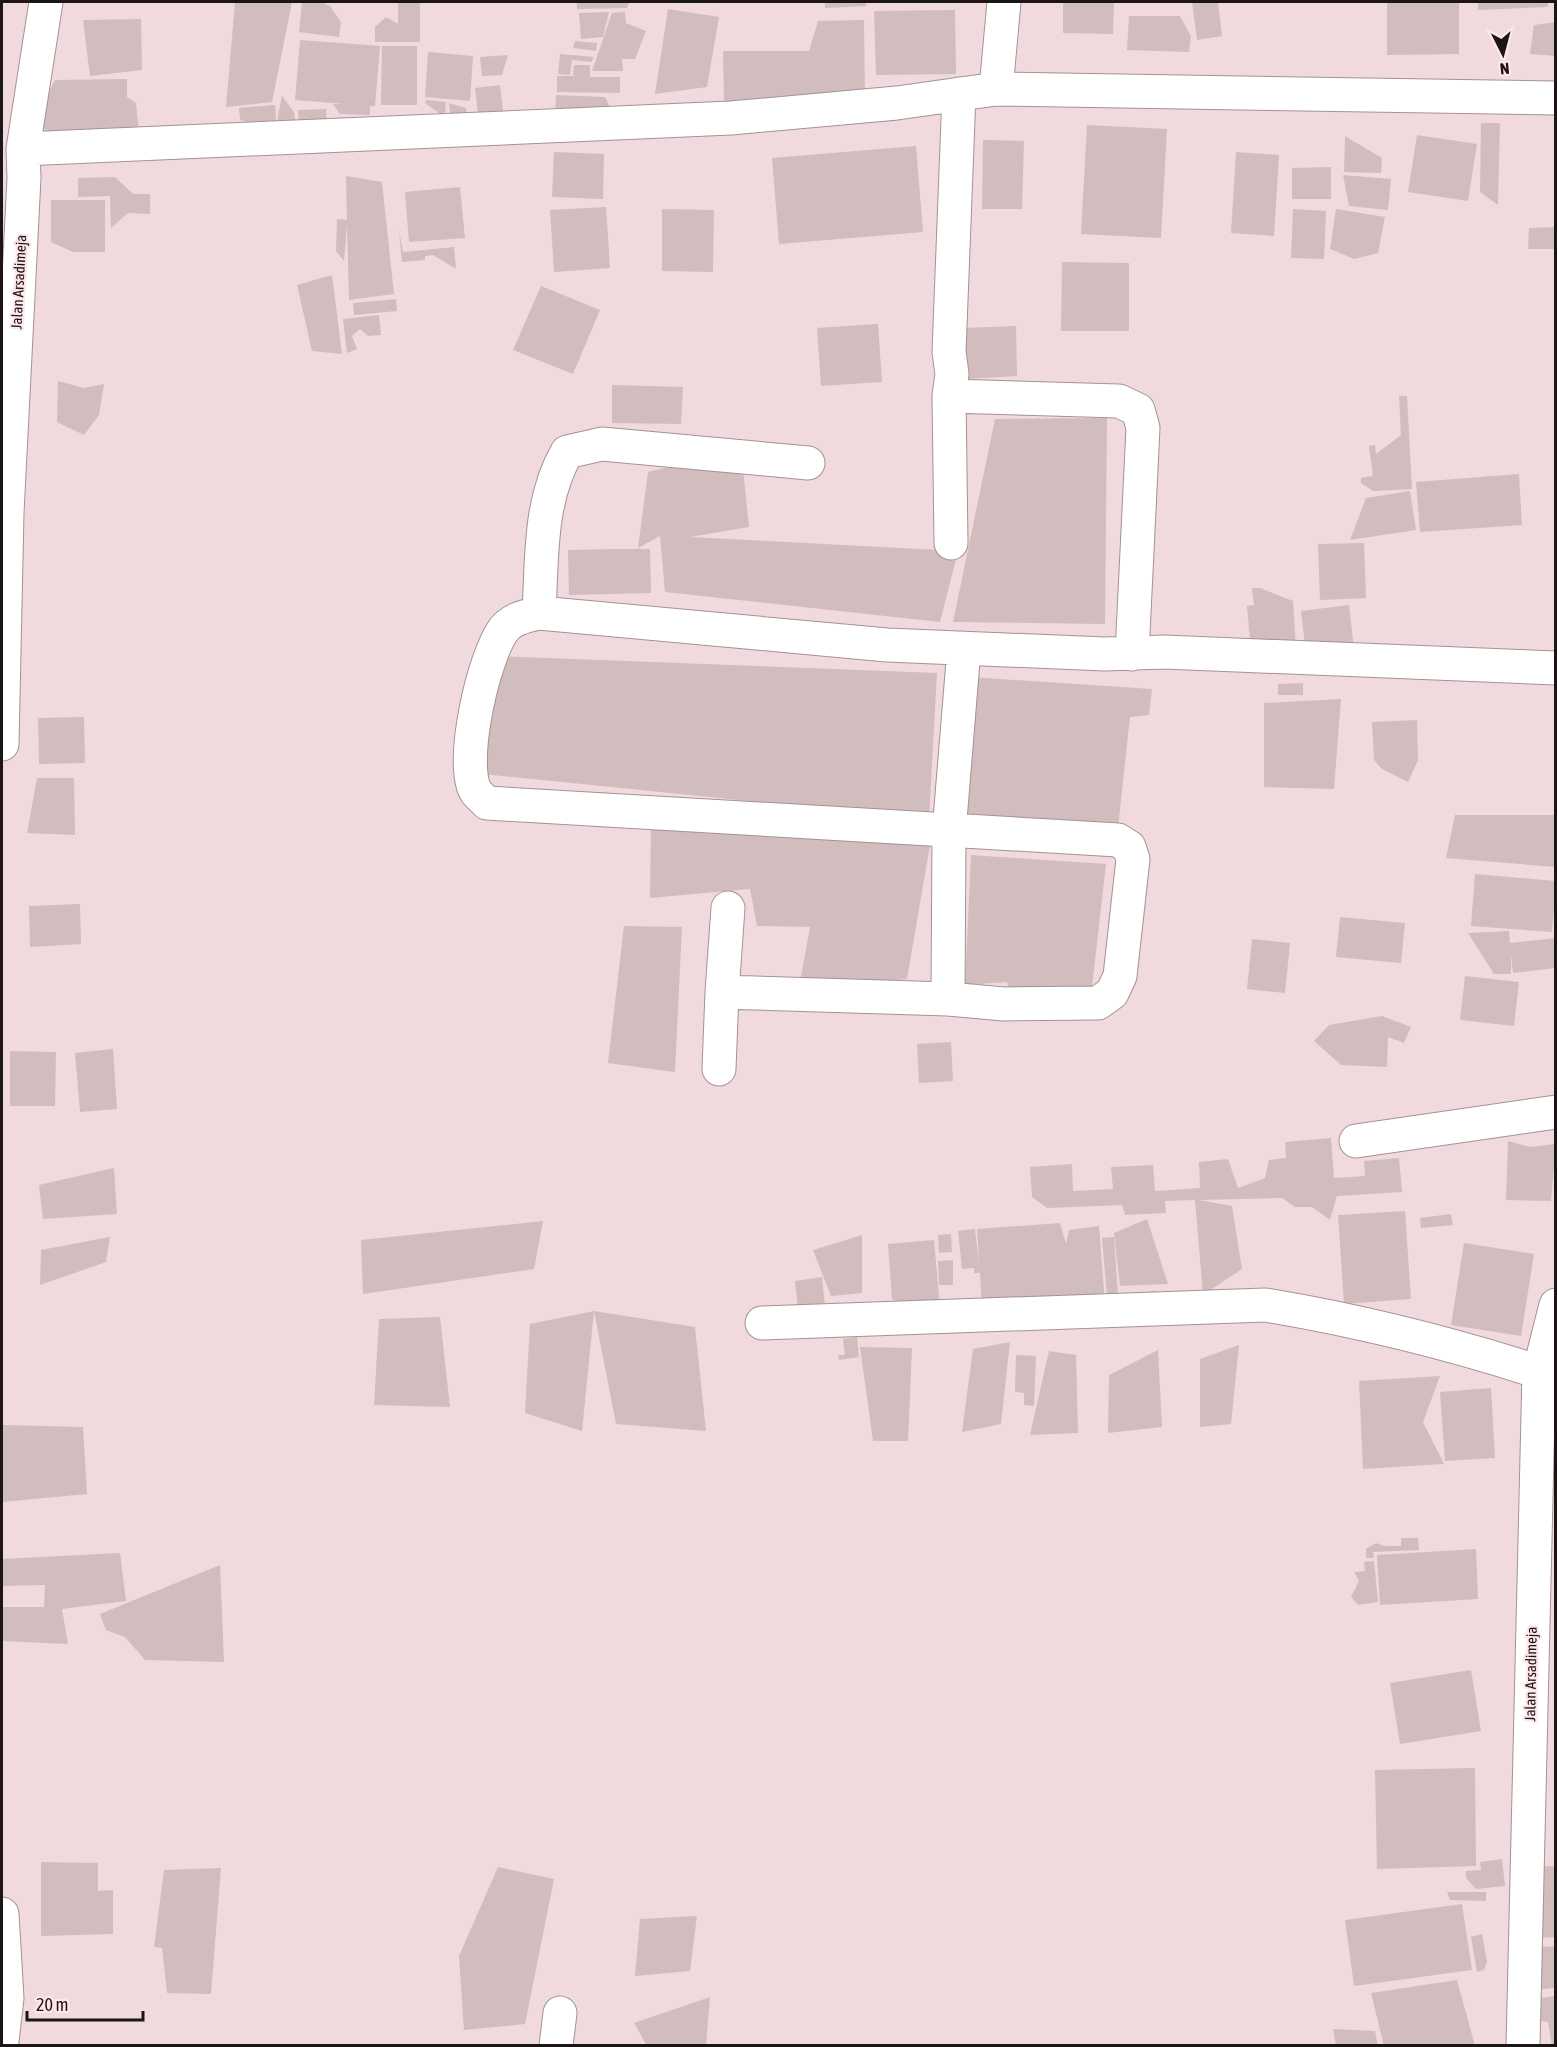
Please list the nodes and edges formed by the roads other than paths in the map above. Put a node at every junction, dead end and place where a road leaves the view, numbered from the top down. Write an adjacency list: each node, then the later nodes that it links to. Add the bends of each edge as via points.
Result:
1 (46, 2): 6 (street, Jalan Arsadimeja)
2 (1005, 2): 3 (street)
3 (996, 89): 4 (street); 5 (street)
4 (959, 94): 6 (street, via 731,118); 7 (street)
5 (1556, 98)
6 (16, 169): 9 (street, Jalan Arsadimeja)
7 (950, 396): 10 (street); 13 (street, via 1119,401 1138,410 1143,428)
8 (808, 463): 11 (street, via 602,444 567,452 552,483 545,512)
9 (4, 513): 15 (street, Jalan Arsadimeja)
10 (951, 543)
11 (539, 613): 12 (street); 16 (street, via 512,622 502,632 479,692 472,737 472,781 477,794 487,803)
12 (964, 649): 13 (street); 16 (street)
13 (1132, 654): 14 (street, via 1164,652)
14 (1556, 668)
15 (2, 744)
16 (950, 832): 19 (street); 19 (street, via 1119,840 1129,847 1132,859 1120,976 1112,993 1098,1003 1004,1004)
17 (728, 908): 18 (street)
18 (722, 992): 19 (street); 20 (street)
19 (948, 999)
20 (719, 1069)
21 (1556, 1112): 22 (street)
22 (1356, 1141)
23 (1556, 1305): 25 (street, Jalan Arsadimeja)
24 (762, 1323): 25 (street, via 1265,1305 1334,1316 1450,1343)
25 (1539, 1372): 31 (street, Jalan Arsadimeja)
26 (2, 1914): 27 (street)
27 (4, 1998): 29 (street)
28 (560, 2013): 30 (street)
29 (2, 2041)
30 (556, 2046)
31 (1523, 2046)

